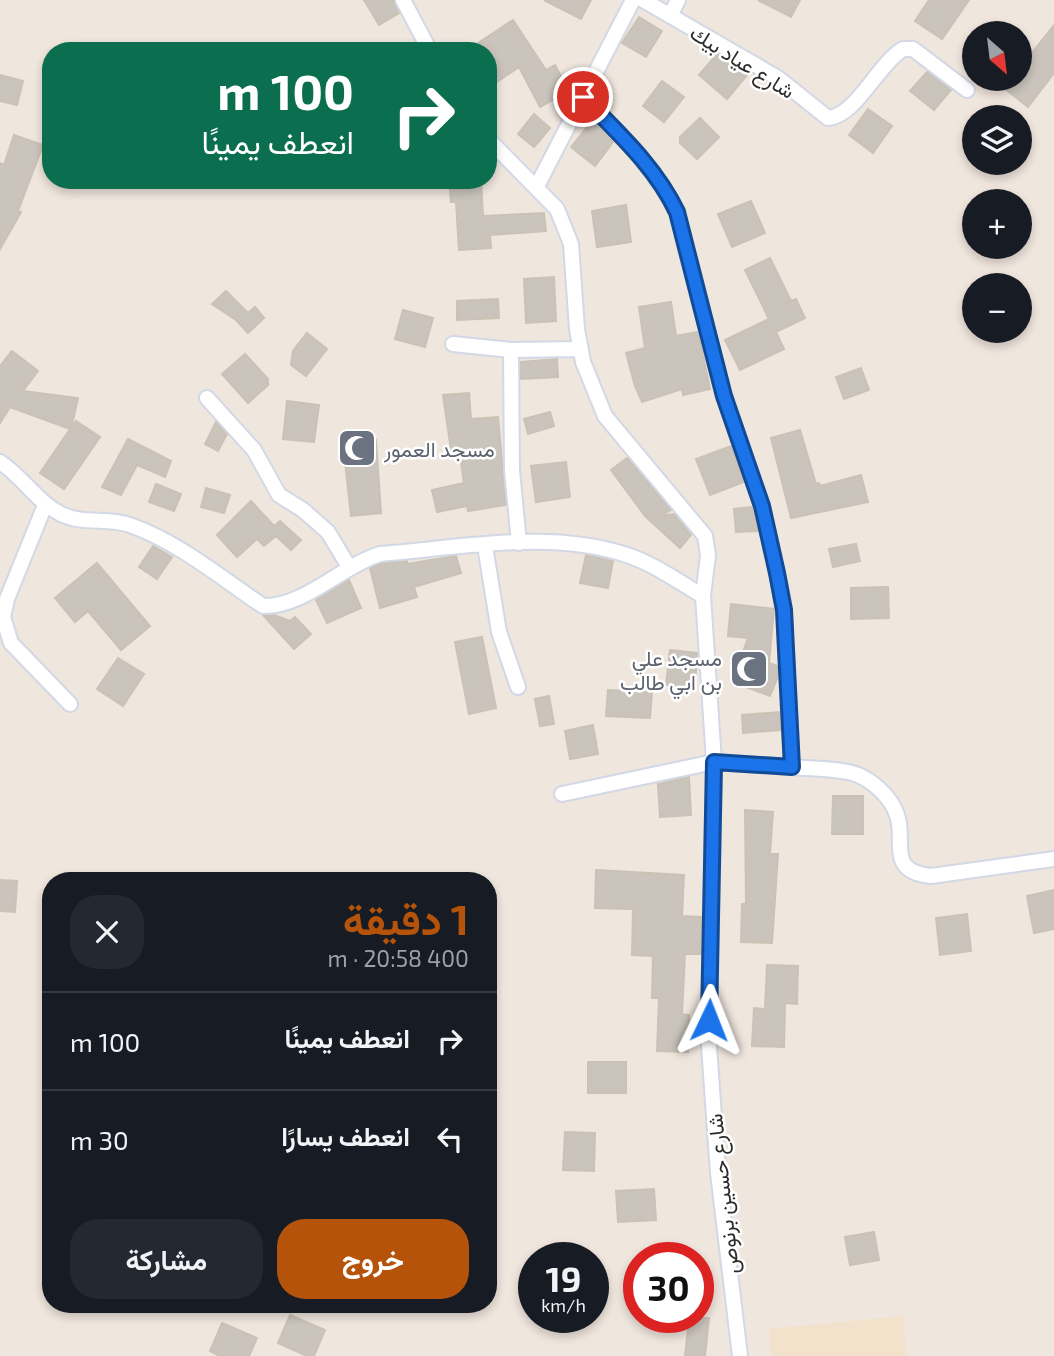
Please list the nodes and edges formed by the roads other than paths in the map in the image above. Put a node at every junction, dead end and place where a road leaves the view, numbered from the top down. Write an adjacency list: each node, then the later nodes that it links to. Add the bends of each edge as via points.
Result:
1 (403, 0): 6 (street)
2 (632, 0): 8 (street)
3 (643, 0): 5 (street, شارع عياد بيك)
4 (678, 0): 5 (street)
5 (670, 16): 7 (street, شارع عياد بيك, via 778,78 828,118 849,108 886,62 903,49 913,50)
6 (425, 42)
7 (962, 86)
8 (583, 97): 10 (street); 24 (street, via 648,164 677,212 724,396 762,506 777,573 784,610)
9 (497, 148): 10 (street, شارع حسين برنوص)
10 (537, 186): 12 (street, شارع حسين برنوص, via 557,209 571,244)
11 (453, 344): 13 (street)
12 (581, 349): 13 (street); 20 (street, شارع حسين برنوص, via 605,416 705,536 708,555)
13 (511, 350): 17 (street, via 512,471)
14 (207, 398): 19 (street, via 254,450 279,495 328,532)
15 (0, 463): 16 (street)
16 (45, 505): 19 (street, via 70,518 126,524 160,537 263,606 295,600); 22 (street, via 3,617 11,643)
17 (519, 543): 18 (street); 20 (street, via 589,545 628,556)
18 (485, 546): 19 (street, via 380,554); 21 (street, via 499,632)
19 (349, 566)
20 (703, 596): 23 (street, شارع حسين برنوص)
21 (518, 687)
22 (70, 704)
23 (714, 762): 24 (street); 25 (street); 27 (street, شارع حسين برنوص, via 709,1046 718,1173)
24 (792, 767): 26 (street, via 856,774 878,788 895,810 906,869 918,875)
25 (562, 794)
26 (1054, 859)
27 (740, 1356)

